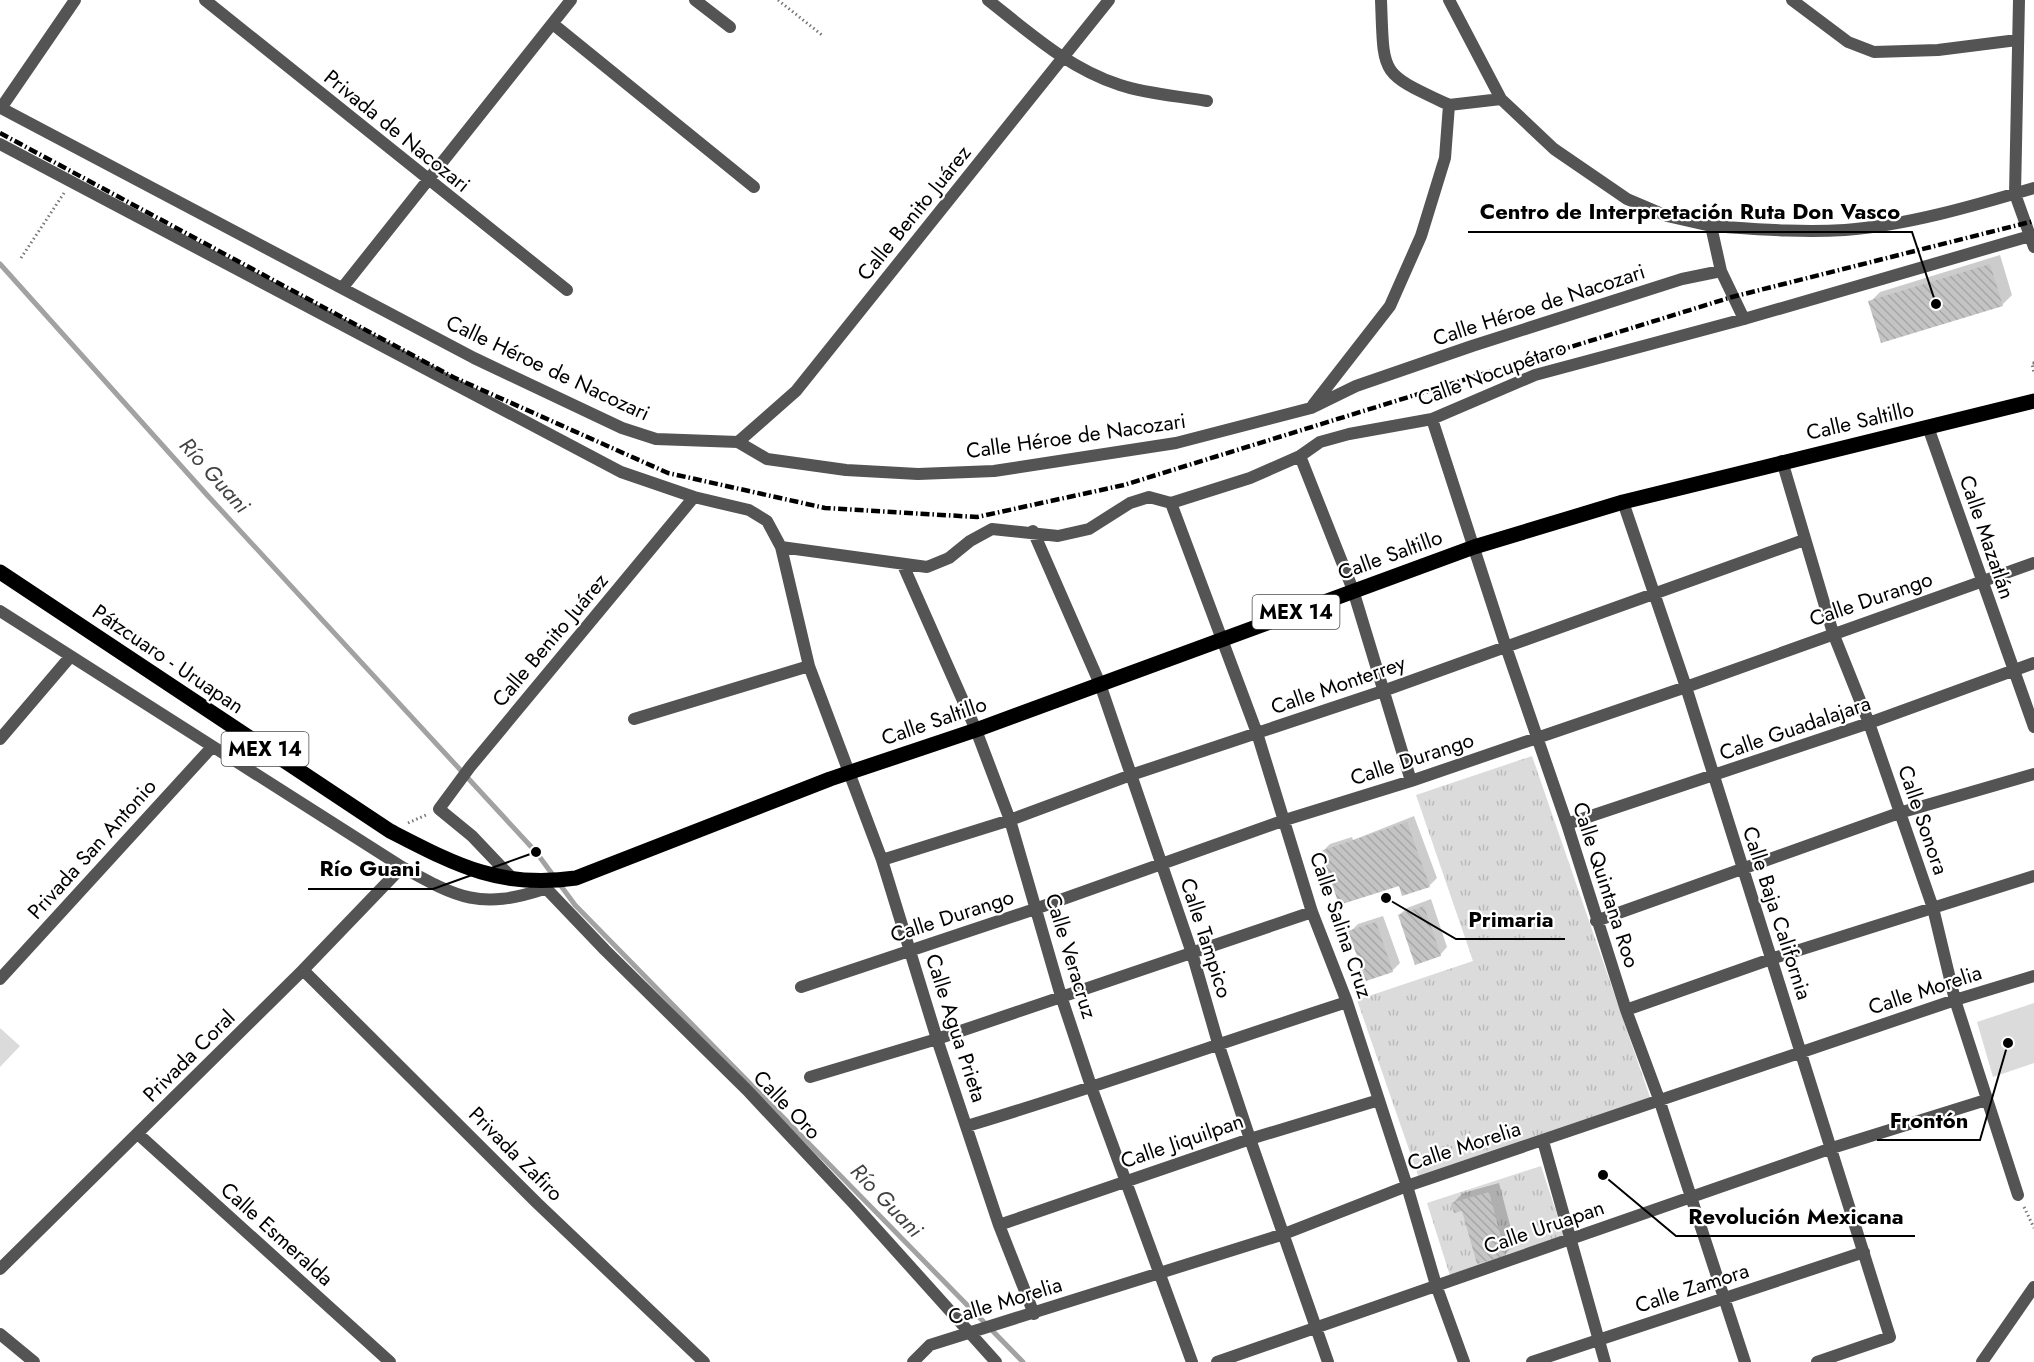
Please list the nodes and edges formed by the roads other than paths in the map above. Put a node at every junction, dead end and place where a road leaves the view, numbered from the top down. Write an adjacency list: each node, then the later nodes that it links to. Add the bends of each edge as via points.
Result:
1 (75, 0): 18 (street)
2 (205, 0): 20 (street, Privada de Nacozari)
3 (571, 0): 11 (street)
4 (695, 0): 12 (street)
5 (988, 0): 14 (street)
6 (1109, 0): 14 (street, Calle Benito Juárez)
7 (1381, 0): 17 (street, via 1383,59 1393,76)
8 (1449, 0): 15 (street)
9 (1791, 0): 13 (street, via 1848,42 1874,52 1938,50)
10 (2019, 0): 13 (street)
11 (553, 24): 20 (street); 21 (street)
12 (730, 27)
13 (2018, 40): 23 (street)
14 (1062, 59): 16 (street, via 1121,86); 34 (street, Calle Benito Juárez, via 795,391)
15 (1501, 99): 17 (street); 24 (street, via 1554,148 1627,199 1667,216)
16 (1207, 101)
17 (1449, 105): 31 (street, via 1445,158 1421,236 1390,306)
18 (1, 108): 27 (street, Calle Héroe de Nacozari)
19 (0, 144): 37 (street, Calle Agua Prieta, via 621,472)
20 (426, 180): 27 (street); 28 (street, Privada de Nacozari)
21 (754, 187)
22 (2034, 188): 23 (street)
23 (2015, 194): 24 (street, via 1933,215 1846,230 1787,232); 25 (street)
24 (1711, 226): 26 (street)
25 (2032, 242): 29 (street, Calle Nocupétaro)
26 (1721, 271): 29 (street); 31 (street, Calle Héroe de Nacozari, via 1682,279 1472,346 1356,386)
27 (343, 287): 34 (street, Calle Héroe de Nacozari, via 474,358 622,429 656,440)
28 (567, 290)
29 (1744, 319): 32 (street, Calle Nocupétaro, via 1534,375)
30 (2034, 401): 33 (main road, Calle Saltillo / MEX 14)
31 (1311, 408): 34 (street, Calle Héroe de Nacozari, via 1176,443 994,471 918,474 846,470 767,459)
32 (1432, 419): 35 (street, Calle Nocupétaro, via 1320,442); 43 (street, Calle Quintana Roo)
33 (1928, 427): 36 (main road, Calle Saltillo / MEX 14); 47 (street, Calle Mazatlán)
34 (738, 442)
35 (1300, 456): 39 (street, Calle Nocupétaro, via 1250,478); 48 (street)
36 (1782, 461): 38 (main road, Calle Saltillo / MEX 14); 41 (street, Calle Sonora)
37 (694, 497): 42 (street, Calle Agua Prieta, via 749,510 767,521); 84 (street, Calle Benito Juárez, via 439,809 472,836)
38 (1623, 502): 43 (main road, Calle Saltillo / MEX 14); 49 (street, Calle Baja California)
39 (1171, 503): 40 (street, Calle Nocupétaro, via 1149,497 1130,503 1089,530 1058,536); 52 (street, Calle Salina Cruz)
40 (1033, 531): 45 (street, Calle Nocupétaro, via 992,529 969,540 950,558 927,567); 58 (street, Calle Tampico)
41 (1804, 540): 49 (street, Calle Monterrey); 51 (street, Calle Sonora)
42 (782, 547): 45 (street, Calle Nocupétaro); 56 (street, Calle Agua Prieta)
43 (1474, 547): 48 (main road, Calle Saltillo / MEX 14); 53 (street, Calle Quintana Roo)
44 (2034, 563): 47 (street, Calle Durango)
45 (903, 565): 64 (street, Calle Veracruz)
46 (0, 572): 84 (main road, Pátzcuaro - Uruapan / MEX 14, via 390,831 446,860)
47 (1981, 581): 51 (street, Calle Durango); 57 (street, Calle Mazatlán)
48 (1353, 591): 52 (main road, Calle Saltillo / MEX 14); 60 (street)
49 (1653, 592): 53 (street, Calle Monterrey); 59 (street, Calle Baja California)
50 (0, 611): 54 (street)
51 (1833, 633): 59 (street, Calle Durango); 62 (street, Calle Sonora)
52 (1222, 639): 58 (main road, Calle Saltillo / MEX 14); 65 (street, Calle Salina Cruz)
53 (1506, 648): 60 (street, Calle Monterrey); 66 (street, Calle Quintana Roo)
54 (70, 657): 67 (street); 68 (street)
55 (2034, 663): 57 (street, Calle Guadalajara)
56 (809, 666): 61 (street); 69 (street, Calle Agua Prieta)
57 (2014, 670): 62 (street, Calle Guadalajara); 63 (street, Calle Mazatlán)
58 (1100, 684): 64 (main road, Calle Saltillo / MEX 14); 71 (street, Calle Tampico)
59 (1686, 687): 66 (street, Calle Durango); 72 (street, Calle Baja California)
60 (1383, 691): 65 (street, Calle Monterrey); 73 (street)
61 (634, 719)
62 (1869, 723): 72 (street, Calle Guadalajara); 74 (street, Calle Sonora)
63 (2034, 727)
64 (976, 730): 69 (main road, Calle Saltillo / MEX 14); 75 (street, Calle Veracruz)
65 (1257, 733): 71 (street, Calle Monterrey); 76 (street, Calle Salina Cruz)
66 (1537, 737): 73 (street, Calle Durango); 77 (street, Calle Quintana Roo)
67 (0, 739)
68 (212, 747): 80 (street); 95 (street, Privada San Antonio)
69 (849, 773): 78 (street, Calle Agua Prieta); 83 (main road, Calle Saltillo / MEX 14)
70 (2034, 774): 74 (street)
71 (1131, 775): 75 (street, Calle Monterrey); 79 (street, Calle Tampico)
72 (1713, 776): 77 (street, Calle Guadalajara); 81 (street, Calle Baja California)
73 (1411, 781): 76 (street, Calle Durango)
74 (1899, 813): 81 (street); 86 (street, Calle Sonora)
75 (1010, 819): 78 (street, Calle Monterrey); 87 (street, Calle Veracruz)
76 (1285, 820): 79 (street, Calle Durango); 88 (street, Calle Salina Cruz)
77 (1567, 824): 89 (street, Calle Quintana Roo)
78 (882, 860): 90 (street, Calle Agua Prieta)
79 (1162, 864): 87 (street, Calle Durango); 91 (street, Calle Tampico)
80 (402, 867): 85 (street, via 449,893 478,901 504,900); 93 (street, Privada Coral)
81 (1742, 870): 89 (street); 92 (street, Calle Baja California)
82 (2034, 876): 86 (street)
83 (576, 878): 85 (main road, Pátzcuaro - Uruapan / MEX 14)
84 (513, 879): 85 (main road, Pátzcuaro - Uruapan / MEX 14)
85 (545, 884): 129 (street, Calle Oro)
86 (1933, 908): 92 (street); 98 (street, Calle Sonora)
87 (1035, 909): 90 (street, Calle Durango); 97 (street, Calle Veracruz)
88 (1312, 912): 91 (street); 99 (street, Calle Salina Cruz)
89 (1596, 921): 100 (street, Calle Quintana Roo)
90 (911, 950): 96 (street, Calle Durango); 101 (street, Calle Agua Prieta)
91 (1192, 953): 97 (street); 102 (street, Calle Tampico)
92 (1771, 959): 100 (street); 103 (street, Calle Baja California)
93 (303, 970): 110 (street, Privada Coral); 134 (street, Privada Zafiro, via 537,1203)
94 (2034, 976): 98 (street, Calle Morelia)
95 (0, 979)
96 (801, 987)
97 (1061, 996): 101 (street); 105 (street, Calle Veracruz)
98 (1955, 1000): 103 (street, Calle Morelia); 108 (street, Calle Sonora)
99 (1347, 1002): 102 (street); 107 (street, Calle Salina Cruz)
100 (1626, 1010): 106 (street, Calle Quintana Roo)
101 (937, 1039): 104 (street); 109 (street, Calle Agua Prieta)
102 (1218, 1043): 105 (street); 111 (street, Calle Tampico)
103 (1801, 1052): 106 (street, Calle Morelia); 113 (street, Calle Baja California)
104 (810, 1077)
105 (1092, 1089): 109 (street); 114 (street, Calle Veracruz)
106 (1659, 1099): 112 (street, Calle Morelia); 117 (street, Calle Quintana Roo)
107 (1379, 1100): 111 (street, Calle Jiquilpan); 115 (street, Calle Salina Cruz)
108 (1986, 1100): 113 (street, Calle Uruapan); 116 (street, Calle Sonora)
109 (967, 1126): 118 (street, Calle Agua Prieta)
110 (138, 1134): 122 (street, Privada Coral); 133 (street, Calle Esmeralda)
111 (1250, 1139): 114 (street, Calle Jiquilpan); 119 (street, Calle Tampico)
112 (1542, 1141): 115 (street, Calle Morelia); 120 (street)
113 (1832, 1148): 117 (street, Calle Uruapan); 121 (street, Calle Baja California)
114 (1124, 1181): 118 (street, Calle Jiquilpan); 123 (street, Calle Veracruz)
115 (1407, 1186): 119 (street, Calle Morelia); 124 (street, Calle Salina Cruz)
116 (2018, 1195)
117 (1691, 1197): 120 (street, Calle Uruapan); 126 (street, Calle Quintana Roo)
118 (999, 1225): 127 (street, Calle Agua Prieta)
119 (1284, 1234): 123 (street, Calle Morelia); 128 (street, Calle Tampico)
120 (1569, 1239): 124 (street, Calle Uruapan); 131 (street)
121 (1864, 1252): 126 (street, Calle Zamora); 144 (street, Calle Baja California, via 1890,1337)
122 (0, 1269)
123 (1158, 1273): 127 (street, Calle Morelia); 137 (street, Calle Veracruz)
124 (1436, 1286): 128 (street, Calle Uruapan); 140 (street, Calle Salina Cruz)
125 (2034, 1287): 145 (street)
126 (1723, 1298): 131 (street, Calle Zamora); 143 (street, Calle Quintana Roo)
127 (1028, 1316): 129 (street, Calle Morelia)
128 (1316, 1327): 138 (street, Calle Uruapan); 139 (street, Calle Tampico)
129 (976, 1331): 135 (street, Calle Morelia, via 930,1345); 136 (street, Calle Oro)
130 (0, 1334): 132 (street)
131 (1597, 1340): 141 (street, Calle Zamora); 142 (street)
132 (34, 1362)
133 (390, 1362)
134 (704, 1362)
135 (913, 1362)
136 (996, 1362)
137 (1192, 1362)
138 (1217, 1362)
139 (1328, 1362)
140 (1464, 1362)
141 (1532, 1362)
142 (1605, 1362)
143 (1745, 1362)
144 (1817, 1362)
145 (1982, 1362)

